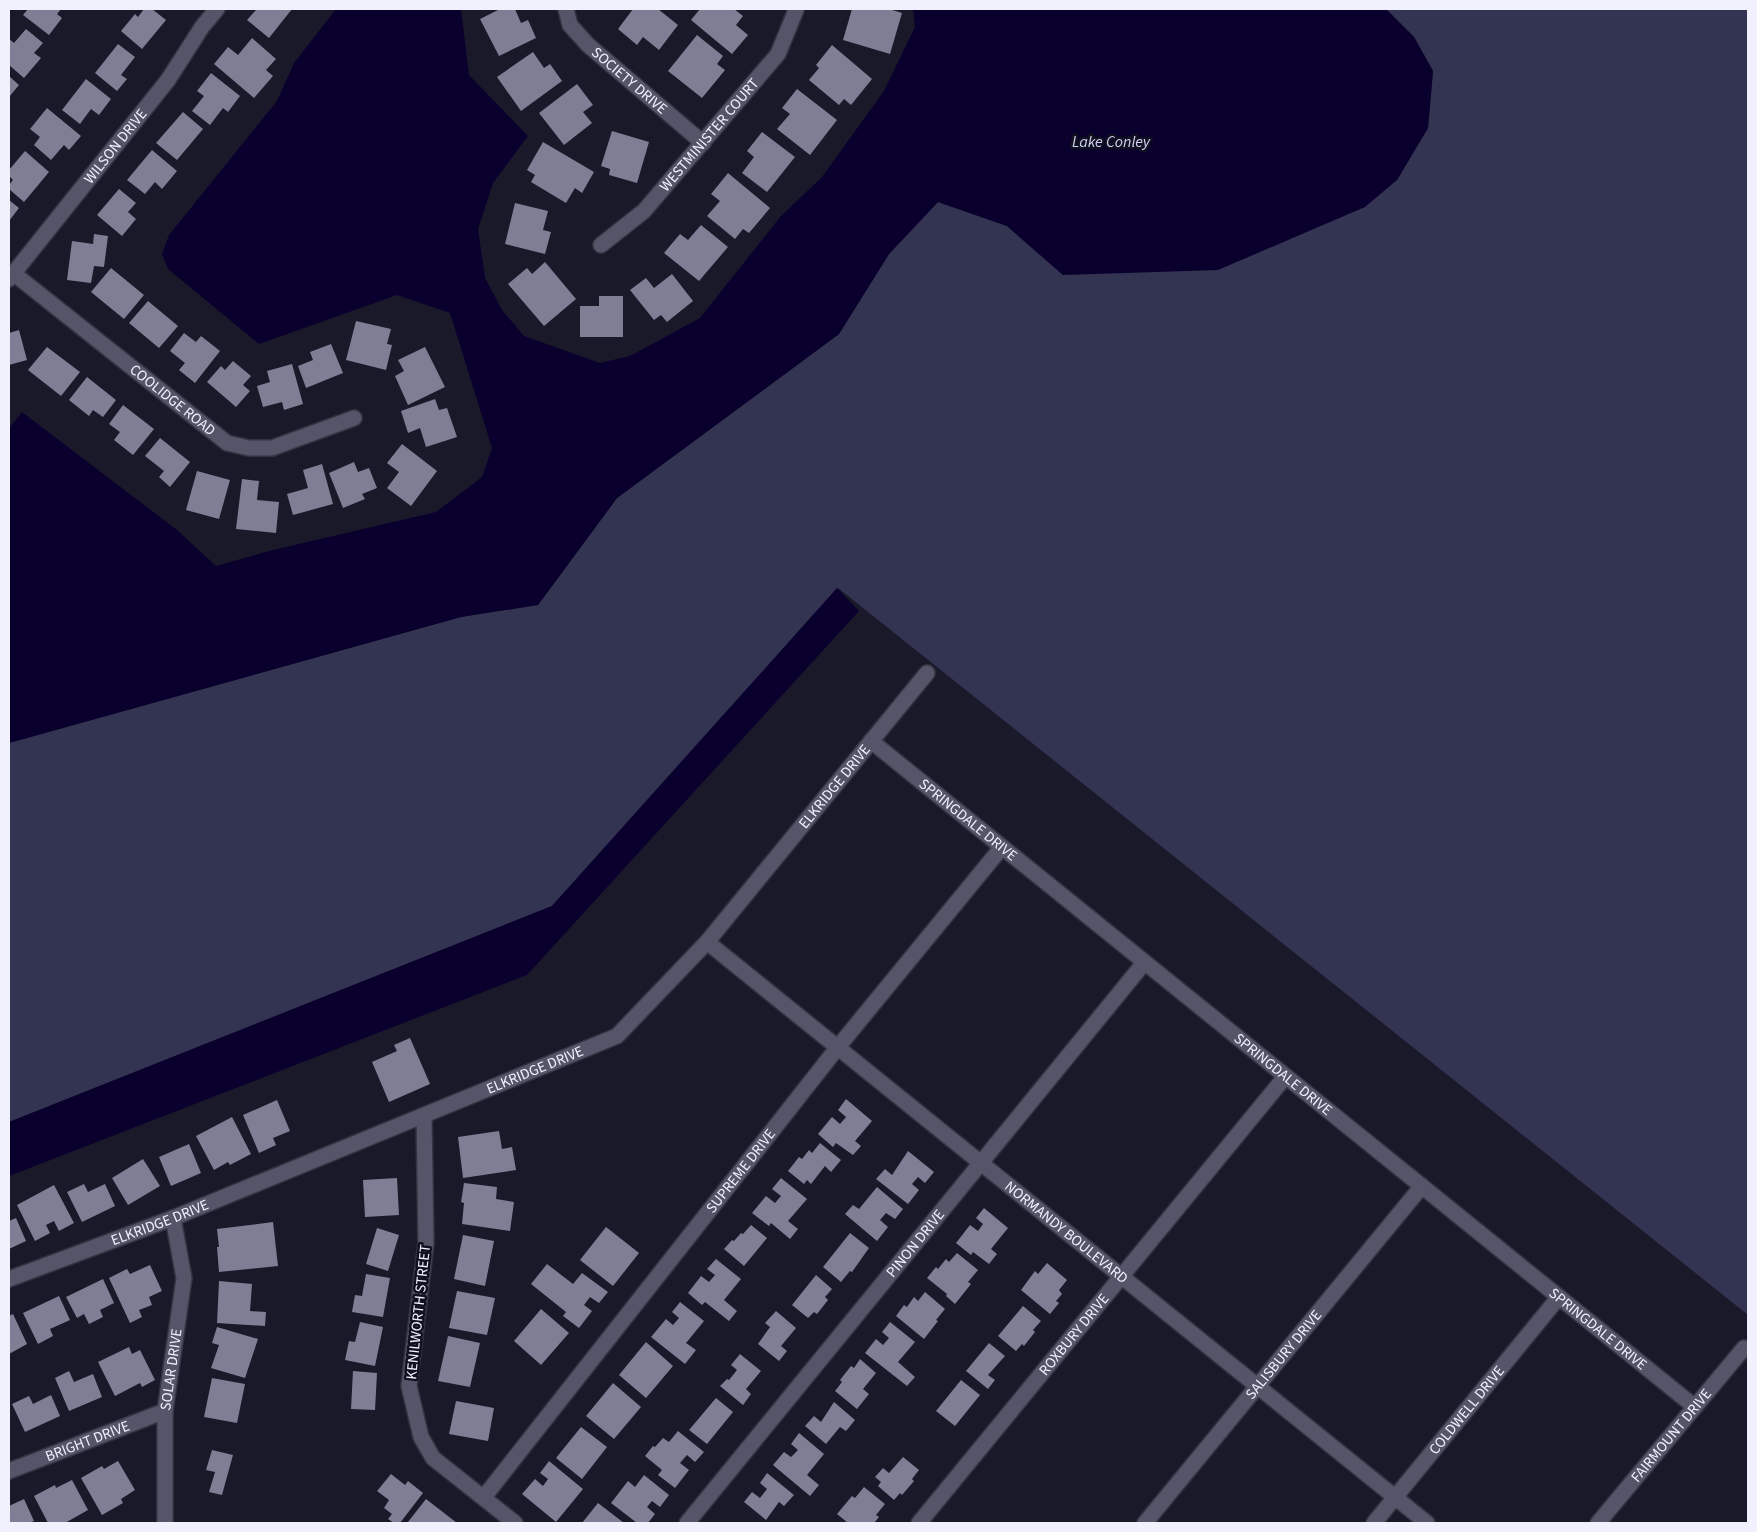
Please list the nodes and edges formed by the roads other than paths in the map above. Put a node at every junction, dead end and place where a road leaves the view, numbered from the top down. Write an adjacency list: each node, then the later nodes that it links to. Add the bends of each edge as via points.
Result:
1 (217, 9): 6 (street, WILSON DRIVE, via 168,80)
2 (566, 9): 4 (street, SOCIETY DRIVE, via 570,25 588,44)
3 (796, 10): 4 (street, WESTMINISTER COURT, via 778,54)
4 (702, 143): 5 (street, WESTMINISTER COURT, via 644,211)
5 (601, 245)
6 (11, 276): 7 (street, COOLIDGE ROAD, via 227,443 249,448 272,448)
7 (354, 418)
8 (927, 672): 9 (street, ELKRIDGE DRIVE)
9 (871, 741): 10 (street, SPRINGDALE DRIVE); 11 (street, ELKRIDGE DRIVE)
10 (1002, 847): 12 (street, SPRINGDALE DRIVE); 13 (street, SUPREME DRIVE)
11 (707, 942): 13 (street, NORMANDY BOULEVARD); 15 (street, ELKRIDGE DRIVE, via 617,1036)
12 (1144, 963): 14 (street, SPRINGDALE DRIVE); 16 (street, PINON DRIVE)
13 (838, 1047): 16 (street, NORMANDY BOULEVARD); 27 (street, SUPREME DRIVE)
14 (1285, 1077): 17 (street, SPRINGDALE DRIVE); 19 (street, ROXBURY DRIVE)
15 (424, 1116): 18 (street, ELKRIDGE DRIVE); 27 (street, KENILWORTH STREET, via 426,1244 409,1386 421,1438 433,1458)
16 (981, 1164): 19 (street, NORMANDY BOULEVARD); 31 (street, PINON DRIVE)
17 (1422, 1186): 21 (street, SPRINGDALE DRIVE); 23 (street, SALISBURY DRIVE)
18 (173, 1218): 20 (street, ELKRIDGE DRIVE); 25 (street, SOLAR DRIVE, via 184,1278)
19 (1122, 1276): 23 (street, NORMANDY BOULEVARD); 32 (street, ROXBURY DRIVE)
20 (9, 1279)
21 (1559, 1297): 24 (street, SPRINGDALE DRIVE); 28 (street, COLDWELL DRIVE)
22 (1744, 1348): 24 (street, FAIRMOUNT DRIVE)
23 (1257, 1387): 28 (street, NORMANDY BOULEVARD); 33 (street, SALISBURY DRIVE)
24 (1695, 1407): 36 (street, FAIRMOUNT DRIVE)
25 (165, 1410): 26 (street, BRIGHT DRIVE); 29 (street, SOLAR DRIVE)
26 (9, 1471)
27 (484, 1497): 30 (street, KENILWORTH STREET)
28 (1395, 1498): 34 (street, COLDWELL DRIVE); 35 (street, NORMANDY BOULEVARD)
29 (165, 1523)
30 (515, 1523)
31 (687, 1523)
32 (919, 1523)
33 (1146, 1523)
34 (1374, 1523)
35 (1427, 1523)
36 (1598, 1523)

